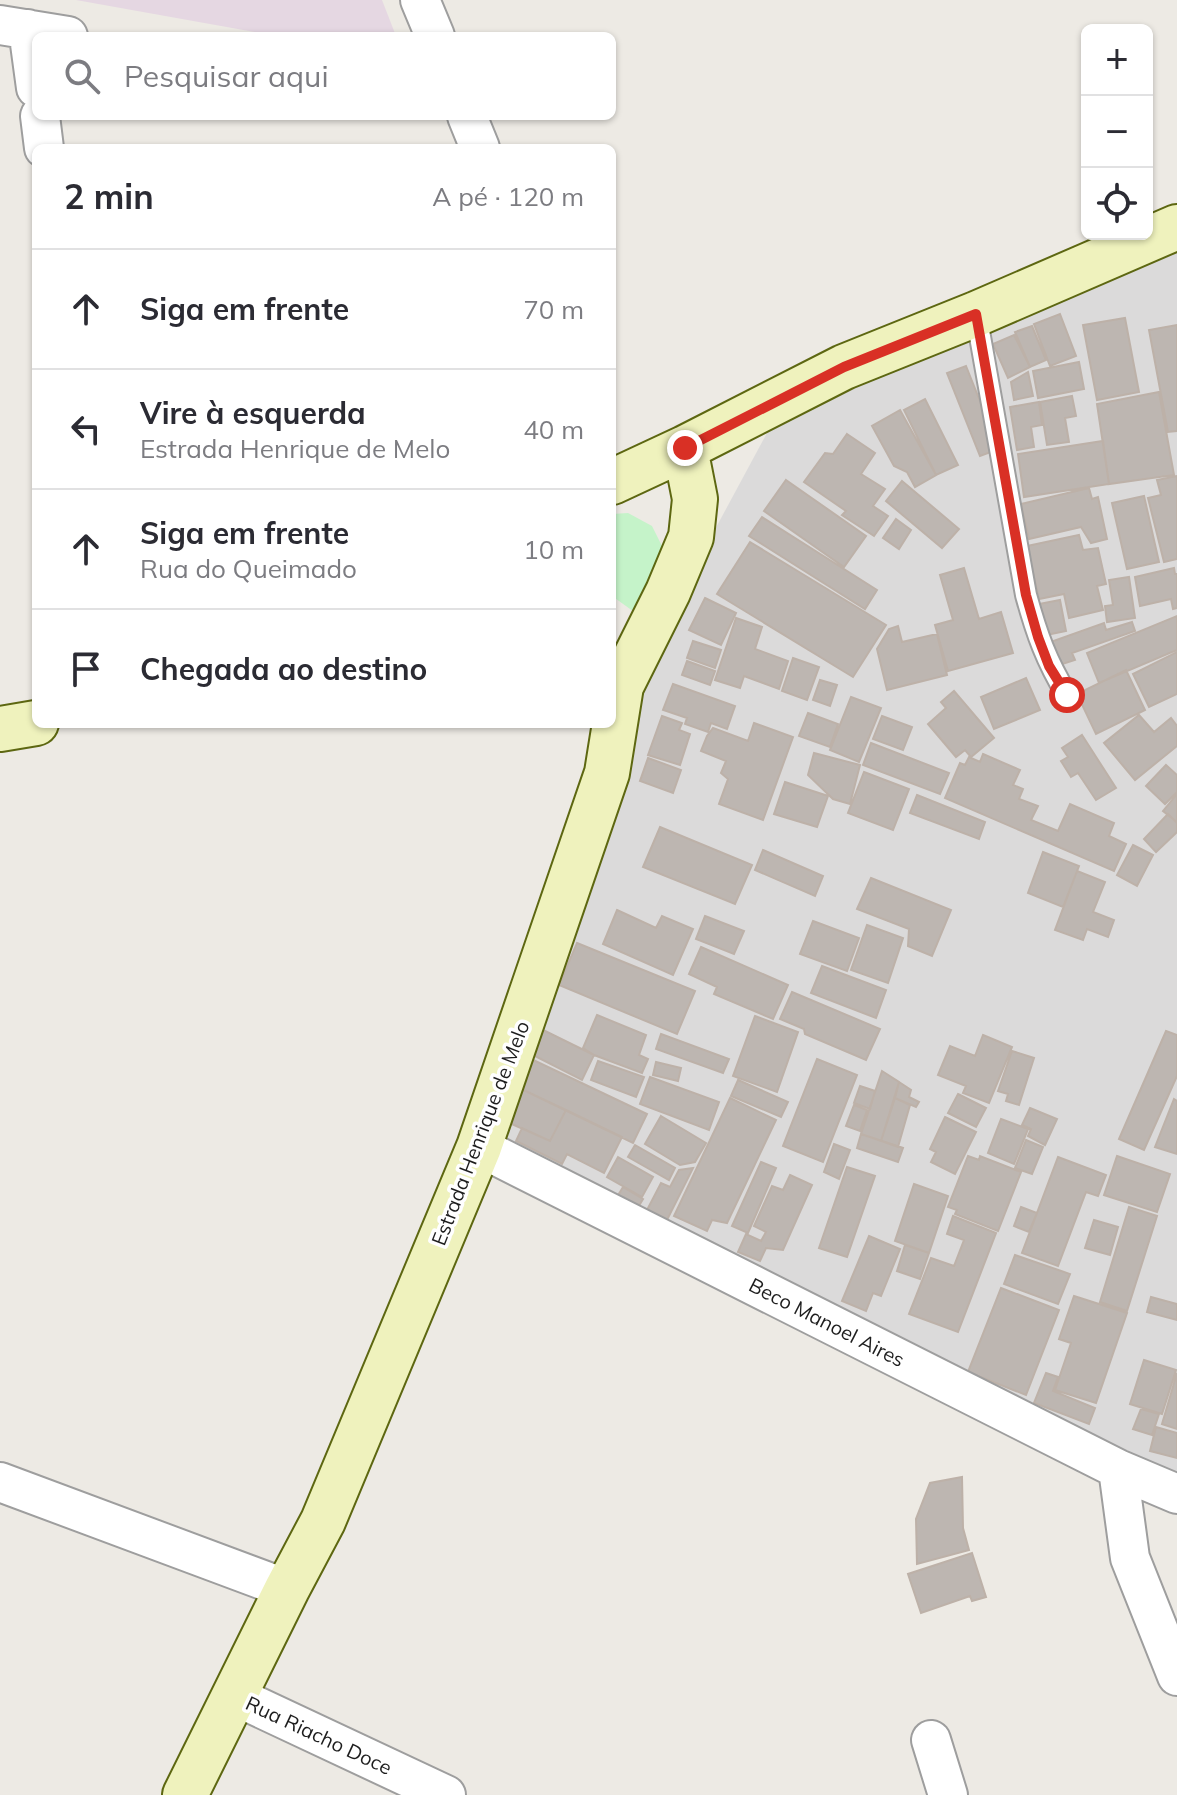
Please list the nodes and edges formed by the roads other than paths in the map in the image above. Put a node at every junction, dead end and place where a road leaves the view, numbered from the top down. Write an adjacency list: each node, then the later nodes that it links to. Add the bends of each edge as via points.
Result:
1 (420, 0): 4 (street)
2 (14, 27): 3 (street); 5 (street)
3 (44, 32)
4 (433, 32)
5 (32, 77)
6 (40, 120): 8 (street)
7 (469, 120): 9 (street)
8 (44, 144)
9 (478, 144)
10 (1177, 227): 11 (main road)
11 (976, 314): 12 (main road, via 844,367); 16 (lane, via 1026,595 1049,666)
12 (685, 448): 13 (main road); 15 (main road, Estrada Henrique de Melo, via 695,499 691,537)
13 (616, 476)
14 (616, 644): 15 (main road)
15 (621, 686): 17 (main road, Estrada Henrique de Melo)
16 (1067, 695)
17 (616, 717)
18 (32, 724): 20 (main road)
19 (614, 728): 21 (main road, Estrada Henrique de Melo, via 607,773)
20 (0, 729)
21 (479, 1147): 22 (street, Beco Manoel Aires); 25 (main road, Estrada Henrique de Melo, via 323,1521)
22 (1118, 1469): 24 (street, Beco Manoel Aires); 26 (street, via 1130,1558)
23 (0, 1482): 25 (street)
24 (1177, 1494)
25 (287, 1589): 27 (main road, Estrada Henrique de Melo)
26 (1177, 1676)
27 (235, 1696): 29 (main road, Estrada Henrique de Melo); 30 (street, Rua Riacho Doce)
28 (931, 1740): 31 (street)
29 (185, 1795)
30 (446, 1795)
31 (948, 1795)

